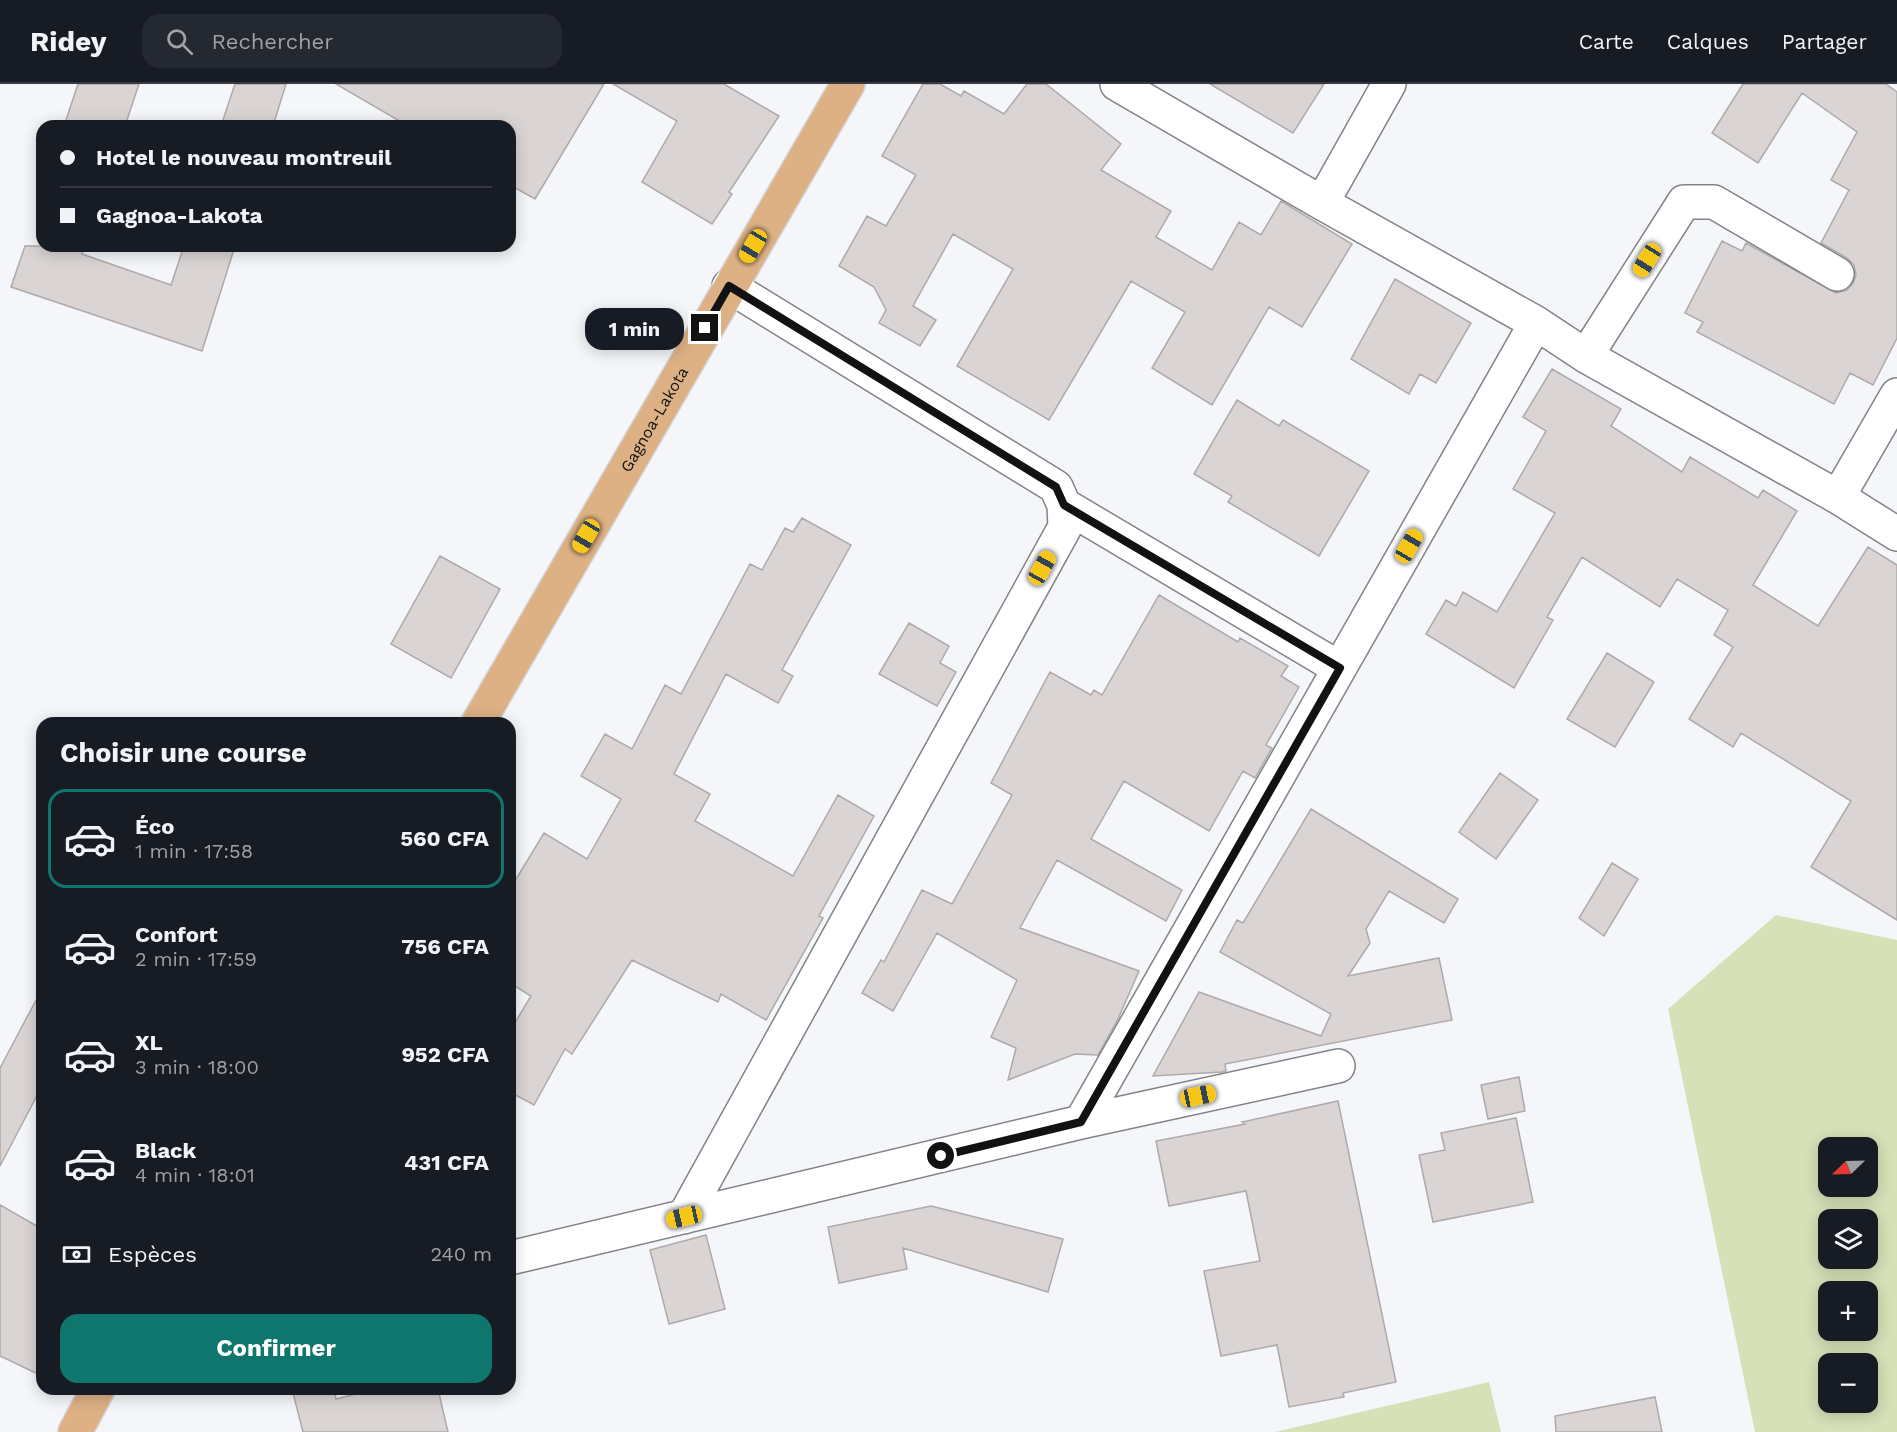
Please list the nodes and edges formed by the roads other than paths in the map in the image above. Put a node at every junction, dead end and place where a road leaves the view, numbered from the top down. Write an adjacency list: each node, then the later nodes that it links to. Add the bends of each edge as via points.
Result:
1 (848, 84): 6 (main road, Gagnoa-Lakota)
2 (1117, 84): 4 (street)
3 (1389, 84): 4 (street)
4 (1322, 203): 7 (street)
5 (1837, 274): 8 (street, via 1714,202 1684,202)
6 (729, 286): 11 (street, via 1056,487); 14 (main road, Gagnoa-Lakota)
7 (1536, 322): 8 (street); 13 (street)
8 (1586, 356): 10 (street)
9 (1897, 395): 10 (street)
10 (1838, 497): 12 (street)
11 (1064, 505): 13 (street); 17 (street, via 1065,527)
12 (1897, 534)
13 (1340, 668): 16 (street)
14 (481, 717)
15 (1338, 1066): 16 (street)
16 (1081, 1122): 17 (street)
17 (684, 1217): 18 (street)
18 (516, 1257)
19 (95, 1395): 20 (main road)
20 (75, 1432)

